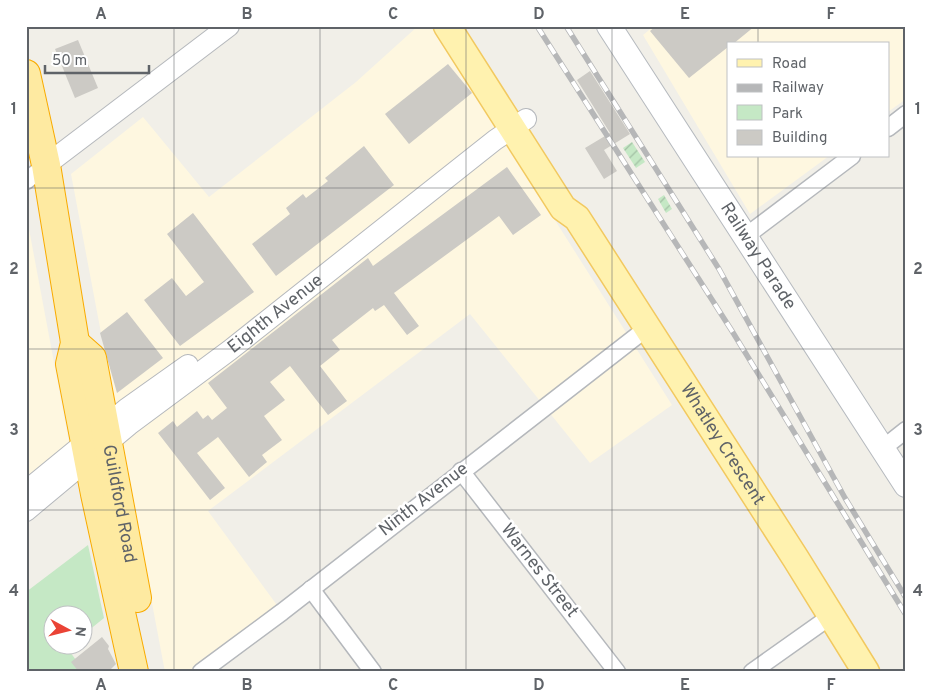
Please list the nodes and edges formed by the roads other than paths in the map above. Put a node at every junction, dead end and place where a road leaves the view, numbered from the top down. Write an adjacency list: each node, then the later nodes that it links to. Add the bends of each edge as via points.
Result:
1 (229, 26): 10 (street)
2 (447, 26): 7 (main road, Whatley Crescent)
3 (466, 26): 7 (main road, Whatley Crescent)
4 (609, 26): 11 (main road, Railway Parade)
5 (26, 74): 10 (highway, Guildford Road)
6 (906, 114): 8 (street)
7 (515, 118): 12 (main road, Whatley Crescent, via 563,208 576,218); 14 (street, Eighth Avenue)
8 (890, 126)
9 (849, 158): 11 (street)
10 (36, 173): 14 (highway, Guildford Road, via 76,343 92,358)
11 (746, 236): 15 (main road, Railway Parade)
12 (647, 328): 16 (street, Ninth Avenue); 21 (main road, Whatley Crescent)
13 (906, 430): 15 (street)
14 (96, 443): 18 (street, Eighth Avenue); 19 (street, Eighth Avenue); 22 (highway, Guildford Road); 23 (highway, Guildford Road)
15 (882, 449): 17 (main road, Railway Parade)
16 (461, 471): 20 (street, Ninth Avenue); 26 (street, Warnes Street)
17 (906, 485)
18 (26, 491)
19 (26, 511)
20 (311, 589): 24 (street, Ninth Avenue); 25 (street)
21 (831, 616): 27 (street); 28 (main road, Whatley Crescent)
22 (134, 672)
23 (152, 672)
24 (201, 672)
25 (373, 672)
26 (617, 672)
27 (752, 672)
28 (866, 672)

